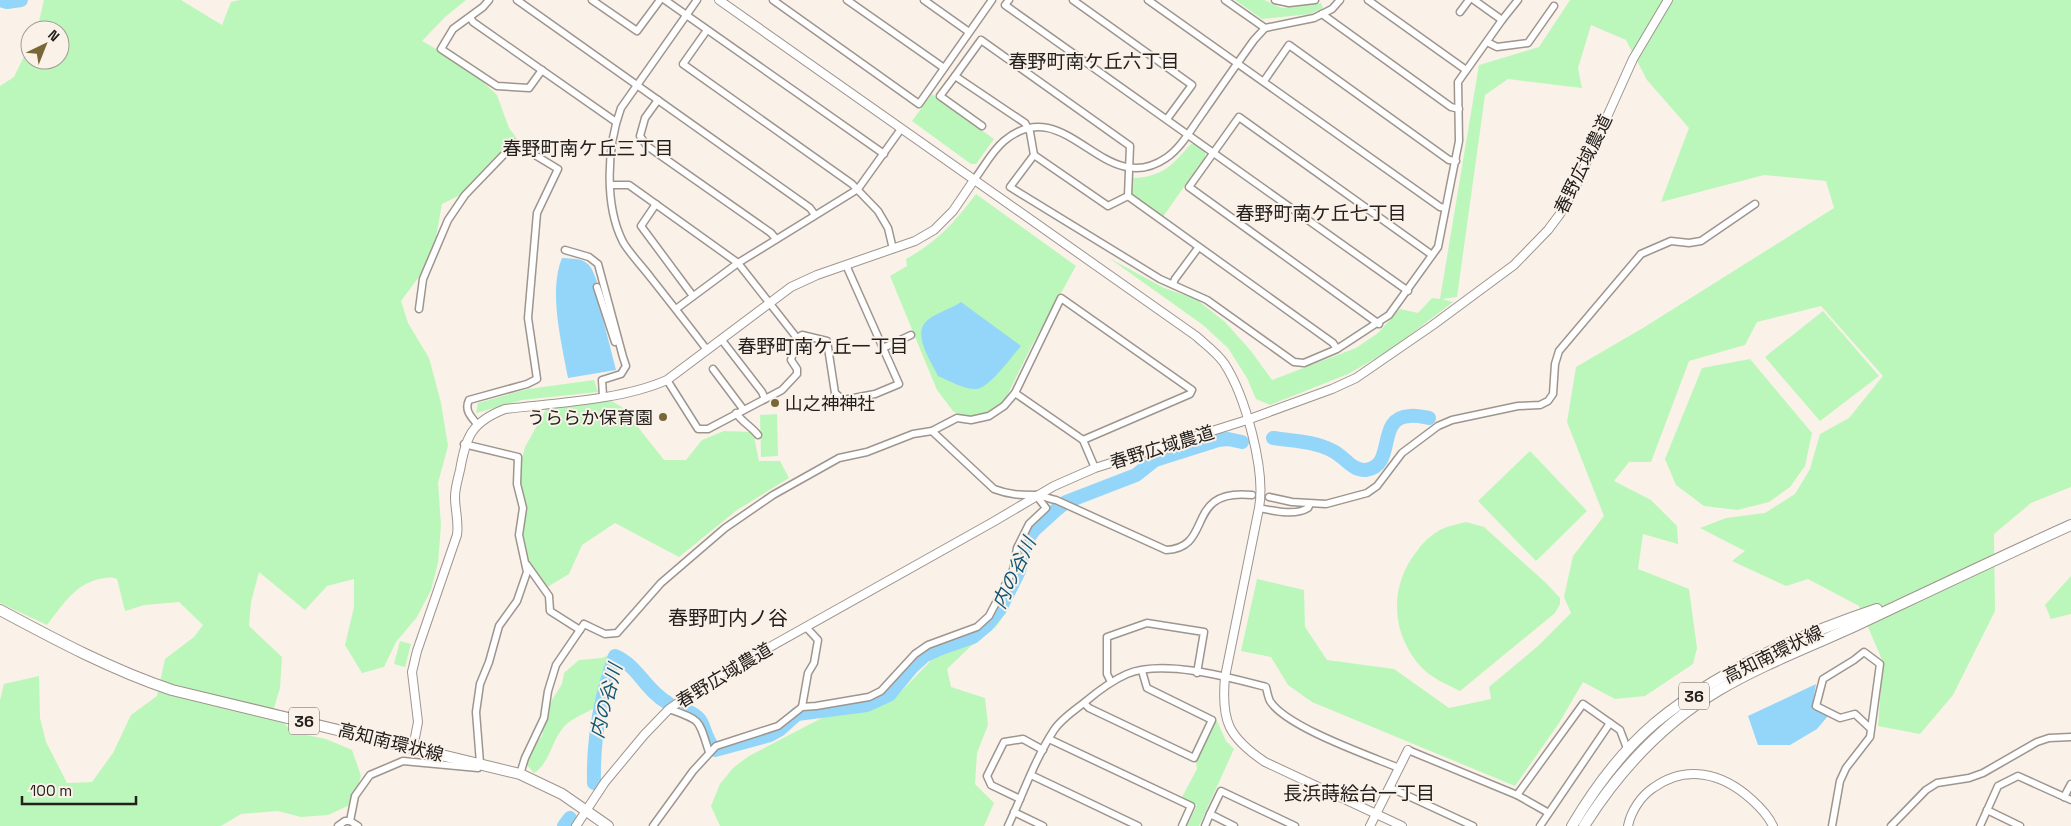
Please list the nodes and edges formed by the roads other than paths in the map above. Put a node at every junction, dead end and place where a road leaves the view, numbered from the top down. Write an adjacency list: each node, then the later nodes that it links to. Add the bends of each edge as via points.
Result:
1 (489, 0): 29 (street)
2 (518, 0): 41 (street)
3 (592, 0): 4 (street, via 637,31)
4 (660, 0)
5 (665, 0): 28 (street)
6 (697, 0): 28 (street)
7 (720, 0): 48 (street)
8 (773, 0): 36 (street, via 919,104)
9 (848, 0): 36 (street)
10 (924, 0): 33 (street)
11 (992, 0): 33 (street)
12 (998, 0): 24 (street)
13 (1073, 0): 44 (street, via 1192,85)
14 (1148, 0): 35 (street)
15 (1225, 0): 31 (street)
16 (1275, 0): 17 (street, via 1289,3)
17 (1315, 0)
18 (1340, 0): 27 (street)
19 (1368, 0): 38 (street)
20 (1469, 0): 26 (street)
21 (1474, 0): 30 (street)
22 (1518, 0): 30 (street)
23 (1668, 0): 92 (street, 春野広域農道, via 1633,59 1574,190 1552,225 1531,249 1433,325 1356,378)
24 (1007, 3): 44 (street)
25 (1554, 6): 34 (street, via 1528,43 1497,47)
26 (1460, 12)
27 (1322, 14): 31 (street); 43 (street)
28 (687, 15): 32 (street); 41 (street)
29 (470, 17): 37 (street); 37 (street, via 453,29 441,49 497,86 528,88)
30 (1502, 20): 34 (street)
31 (1265, 28): 35 (street)
32 (707, 30): 51 (street); 57 (street, via 683,64)
33 (969, 32): 36 (street)
34 (1487, 42): 38 (street)
35 (1238, 63): 40 (street); 49 (street)
36 (944, 68)
37 (542, 70): 45 (street)
38 (1466, 70): 43 (street, via 1458,82)
39 (955, 76): 46 (street, via 940,96); 47 (street, via 1026,123); 54 (street, via 980,40 1130,146)
40 (1264, 81): 53 (street, via 1289,45 1449,160); 61 (street, via 1440,207)
41 (638, 85): 42 (street); 45 (street, via 621,108)
42 (658, 100): 62 (street, via 810,208); 63 (street, via 645,118 640,136 647,146)
43 (1458, 109): 53 (street)
44 (1167, 119): 49 (street)
45 (616, 122): 56 (street)
46 (982, 126)
47 (1027, 127): 52 (street); 54 (street, via 1062,132 1105,160); 55 (street, via 1000,145)
48 (901, 129): 51 (street); 55 (street)
49 (1188, 134): 50 (street); 54 (street, via 1165,160 1147,167)
50 (1213, 152): 67 (street, via 1239,117); 72 (street); 77 (street, via 1189,187)
51 (884, 154): 57 (street)
52 (1034, 154): 58 (street, via 1108,206); 70 (street, via 1010,187)
53 (1456, 161): 61 (street)
54 (1129, 168): 58 (street)
55 (974, 180): 65 (street, via 953,211 934,230); 92 (street, via 1212,349 1234,382)
56 (611, 184): 59 (street, via 629,184); 76 (street, via 615,219 624,244)
57 (858, 189): 62 (street); 65 (street, via 888,228)
58 (1128, 196): 64 (street)
59 (656, 204): 68 (street); 73 (street, via 641,226)
60 (1755, 204): 102 (street, via 1701,240 1671,241 1641,254 1559,351 1548,401 1438,426 1402,453 1377,486 1367,493 1326,504)
61 (1446, 208): 67 (street, via 1438,247)
62 (815, 215): 63 (street)
63 (776, 239): 68 (street)
64 (1198, 248): 70 (street); 82 (street, via 1333,343)
65 (893, 249): 69 (street)
66 (565, 250): 84 (street, via 589,257 598,264)
67 (1432, 255): 72 (street)
68 (738, 263): 73 (street); 74 (street)
69 (846, 265): 74 (street, via 791,287); 81 (street)
70 (1173, 284): 82 (street, via 1207,300 1294,362 1304,363)
71 (597, 286): 84 (street, via 620,357)
72 (1408, 290): 77 (street, via 1390,315)
73 (693, 296): 76 (street)
74 (768, 302): 79 (street); 80 (street)
75 (419, 309): 93 (street, via 423,279 448,220 465,195 515,144 558,169 537,213 528,318 537,379 469,400 470,416)
76 (676, 309): 83 (street)
77 (1378, 324): 82 (street)
78 (911, 335): 81 (street)
79 (797, 338): 81 (street, via 802,335 827,341 835,393 843,400 875,394 898,384); 89 (street, via 791,360 797,374 782,390)
80 (721, 339): 83 (street); 89 (street)
81 (884, 348)
82 (1337, 349)
83 (707, 350): 86 (street)
84 (623, 357): 88 (street, via 626,366 621,374 602,380)
85 (714, 369): 90 (street)
86 (667, 380): 88 (street, via 648,388); 91 (street, via 698,429 708,429)
87 (1015, 392): 94 (street, via 1004,406 989,416 971,420 957,418); 96 (street); 96 (street, via 1061,298 1192,390 1190,394)
88 (603, 396): 93 (street, via 505,409 489,415)
89 (764, 399): 90 (street)
90 (743, 409): 91 (street)
91 (736, 413): 95 (street)
92 (1247, 420): 98 (street, 春野広域農道); 103 (street, via 1259,466)
93 (478, 425): 97 (street)
94 (932, 431): 99 (street, via 994,489 1026,497); 109 (street, via 839,458 810,474 725,528 661,583 618,633 606,634 584,624)
95 (758, 435)
96 (1083, 440): 98 (street)
97 (464, 444): 105 (street, via 518,457 517,484 522,508 519,535); 121 (street, via 455,492 457,536 412,672 418,722)
98 (1095, 468): 99 (street, 春野広域農道)
99 (1036, 495): 100 (street, via 1056,500 1166,550 1176,549 1192,539 1206,509 1213,502 1226,495); 108 (street, 春野広域農道); 115 (street, via 1046,508 1028,524 1017,548 1013,570 989,616 977,627 928,645 915,654 881,691 869,697)
100 (1252, 495)
101 (1269, 497): 102 (street)
102 (1310, 504): 103 (street, via 1303,511)
103 (1259, 508): 112 (street)
104 (2071, 525): 107 (main road, 36)
105 (526, 565): 109 (street, via 549,596 550,611); 126 (street, via 517,601 499,626 480,684 476,712)
106 (0, 610): 121 (main road, 高知南環状線 / 36, via 139,679 172,690)
107 (1856, 620): 125 (main road, 高知南環状線 / 36, via 1793,640 1734,670 1654,724); 159 (main road, 高知南環状線 / 36, via 1746,675 1688,711 1634,758)
108 (806, 627): 115 (street, via 818,640); 116 (street, 春野広域農道, via 711,680)
109 (580, 630): 128 (street, via 556,665 544,718)
110 (1142, 670): 111 (street, via 1163,668); 113 (street); 114 (street, via 1147,688 1212,720 1194,758)
111 (1197, 673): 112 (street); 113 (street, via 1204,632 1147,623 1107,637)
112 (1225, 677): 127 (street, via 1266,687 1270,701 1294,722); 139 (street, via 1224,711 1233,733 1250,752 1265,762)
113 (1111, 682): 114 (street)
114 (1084, 703): 120 (street, via 1056,727)
115 (802, 707): 122 (street, via 778,726)
116 (669, 709): 122 (street, via 695,719); 136 (street, 春野広域農道, via 621,761)
117 (1610, 723): 125 (street, via 1620,730); 132 (street, via 1584,704); 138 (street)
118 (1871, 729): 118 (street, via 1880,664 1864,652 1823,679 1816,706 1840,718 1855,714); 162 (street, via 1870,738 1846,768 1840,781)
119 (2071, 737): 163 (street, via 2037,742 1969,778 1937,783)
120 (1049, 739): 123 (street); 150 (street, via 1191,806)
121 (413, 748): 126 (main road, 高知南環状線 / 36)
122 (712, 749): 146 (street)
123 (1043, 750): 129 (street); 134 (street, via 1023,739 1004,742 987,776 991,785)
124 (1408, 750): 127 (street); 132 (street)
125 (1628, 751): 158 (main road, 高知南環状線 / 36)
126 (480, 763): 128 (main road, 高知南環状線 / 36); 141 (street, via 478,768 403,760 370,775 356,796)
127 (1400, 768): 131 (street)
128 (520, 774): 136 (main road, 高知南環状線 / 36, via 562,794)
129 (1031, 775): 134 (street); 149 (street)
130 (2071, 784): 133 (street)
131 (1391, 788): 139 (street); 156 (street)
132 (1516, 795): 138 (street)
133 (2068, 798): 135 (street, via 2018,776 1998,786)
134 (1020, 799): 137 (street)
135 (1987, 810): 164 (street); 165 (street)
136 (587, 812): 144 (street, 春野広域農道); 145 (main road, 高知南環状線 / 36)
137 (1014, 812): 147 (street); 148 (street)
138 (1547, 812): 157 (street)
139 (1377, 813): 154 (street); 155 (street)
140 (1210, 814): 151 (street); 152 (street); 153 (street, via 1221,791)
141 (350, 820): 142 (street); 143 (street)
142 (338, 826)
143 (358, 826)
144 (576, 826)
145 (608, 826)
146 (653, 826)
147 (1008, 826)
148 (1043, 826)
149 (1138, 826)
150 (1182, 826)
151 (1205, 826)
152 (1234, 826)
153 (1295, 826)
154 (1370, 826)
155 (1402, 826)
156 (1472, 826)
157 (1540, 826)
158 (1572, 826)
159 (1584, 826)
160 (1628, 826): 161 (street, via 1636,805 1646,793 1678,775 1698,773 1713,775 1730,783 1764,811)
161 (1773, 826)
162 (1832, 826)
163 (1891, 826)
164 (1980, 826)
165 (2020, 826)

